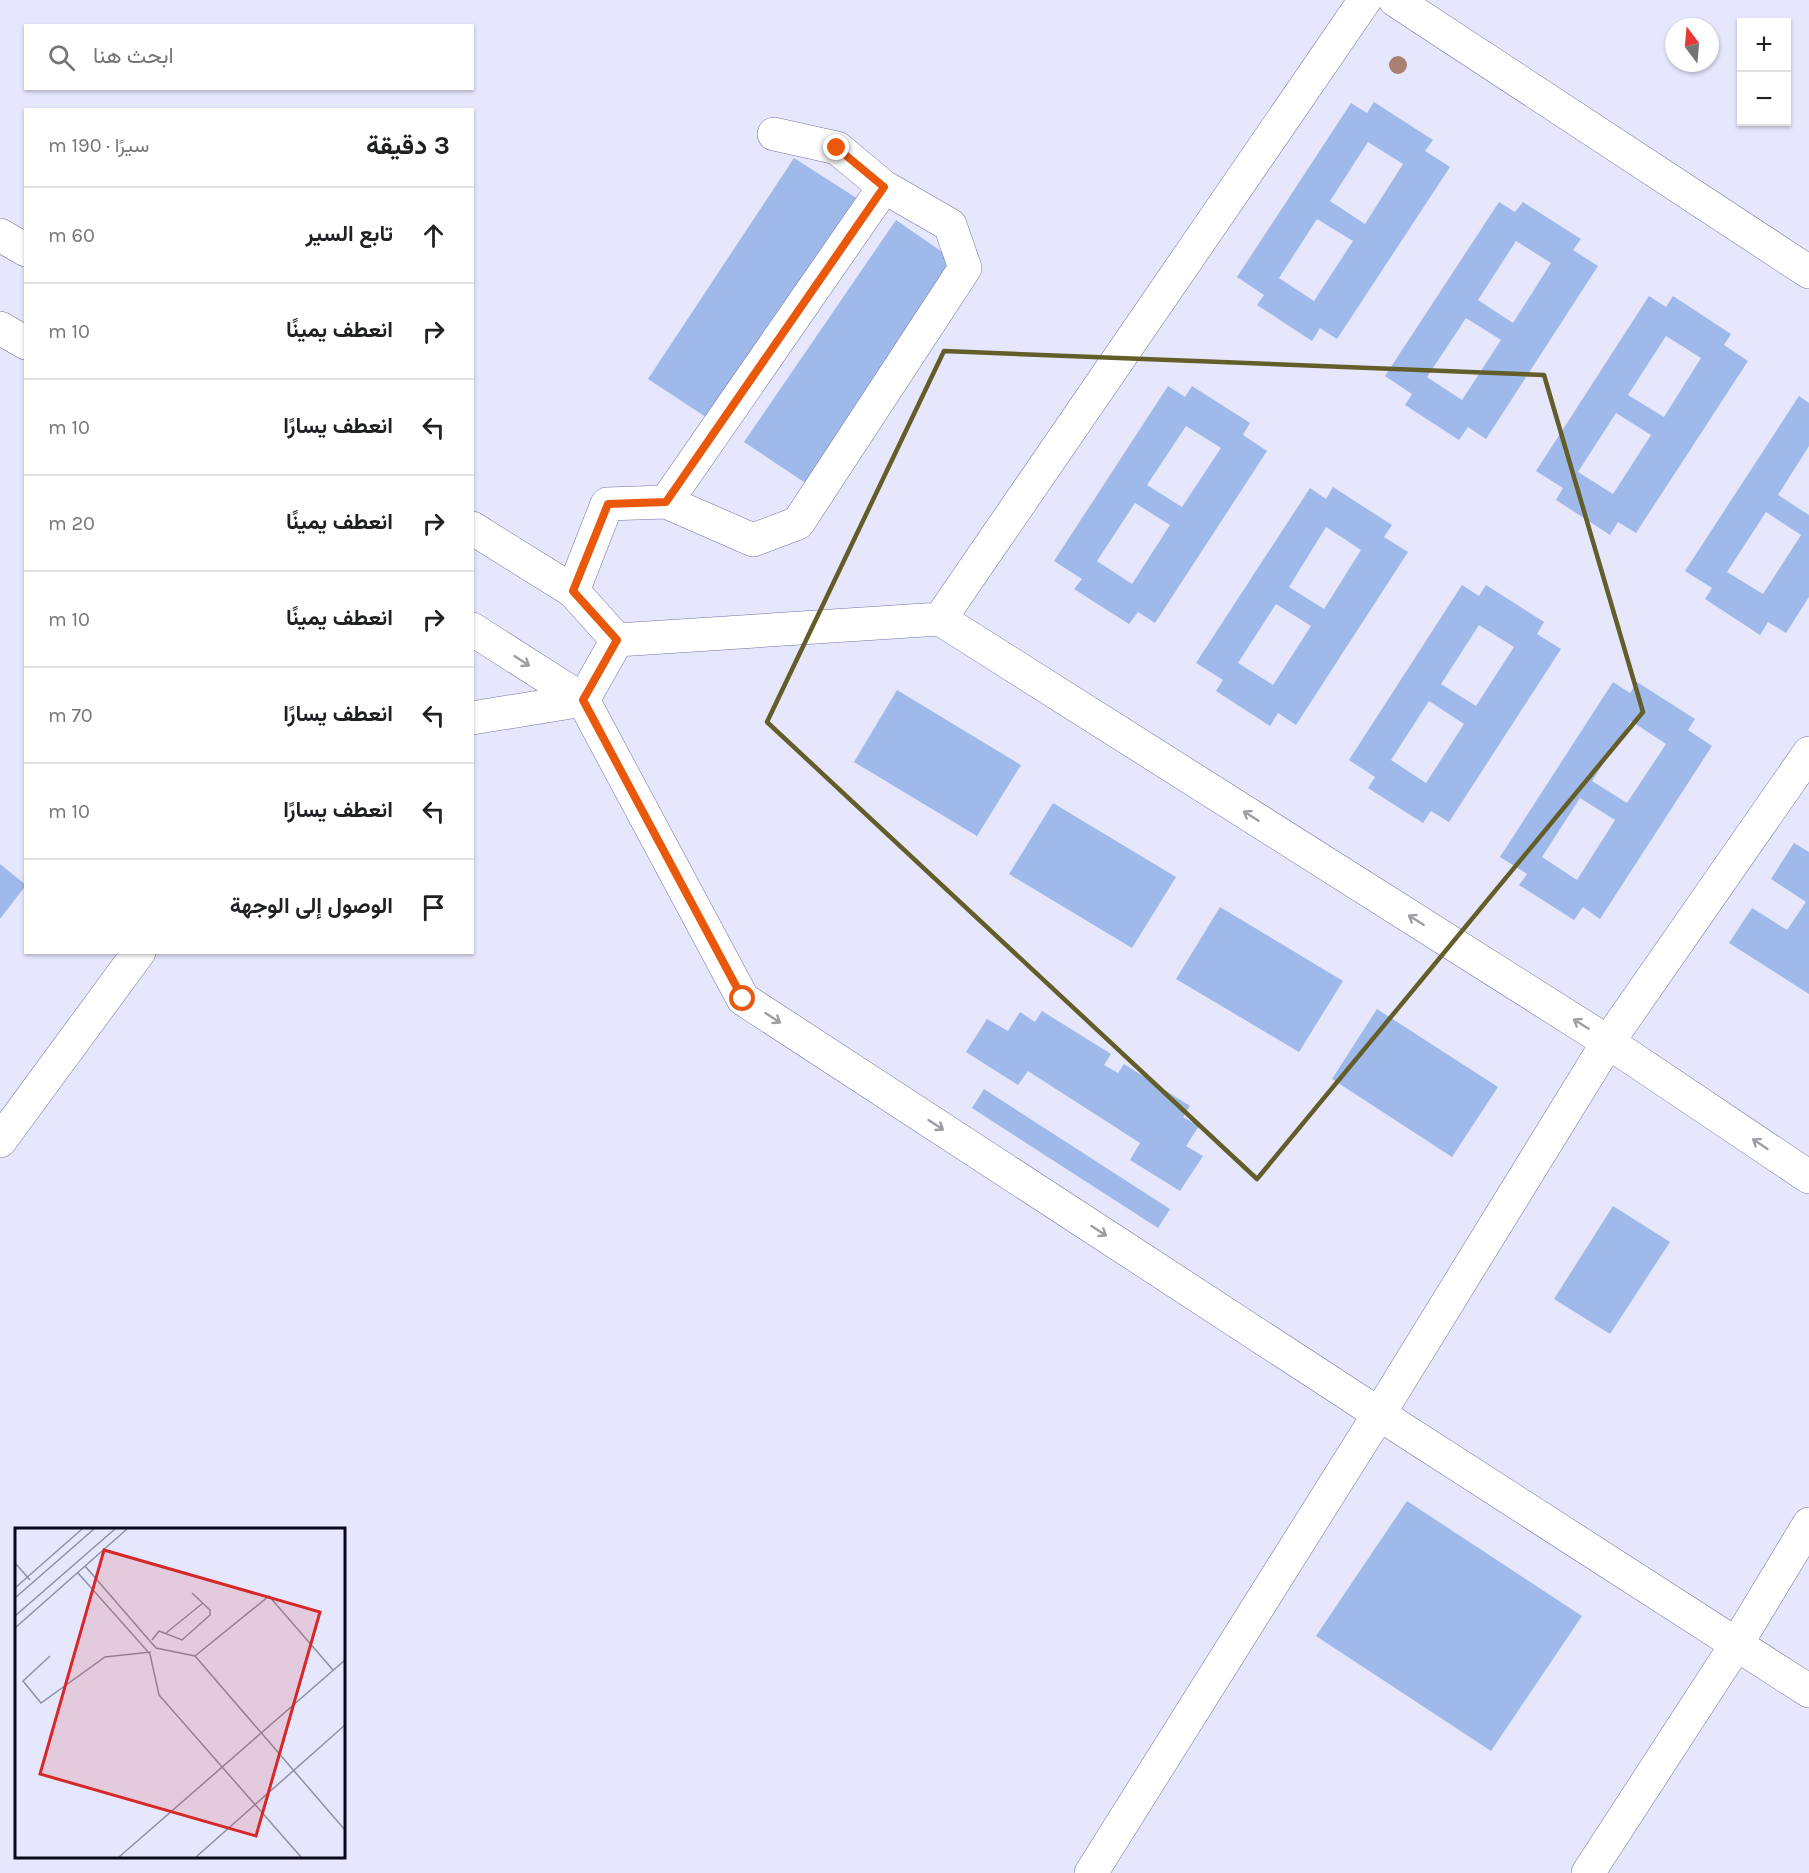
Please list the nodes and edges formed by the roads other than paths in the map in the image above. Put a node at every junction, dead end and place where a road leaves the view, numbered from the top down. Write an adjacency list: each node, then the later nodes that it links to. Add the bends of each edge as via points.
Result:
1 (1365, 0): 13 (lane)
2 (1395, 0): 7 (lane)
3 (774, 134): 4 (lane, via 837,148)
4 (884, 187): 10 (lane); 10 (lane, via 950,225 965,268 798,523 753,540)
5 (0, 235): 6 (lane)
6 (24, 249)
7 (1809, 272)
8 (0, 328): 9 (lane)
9 (24, 342)
10 (666, 502): 12 (lane, via 608,504)
11 (474, 529): 12 (lane)
12 (573, 591): 15 (lane)
13 (940, 619): 15 (lane); 20 (lane, one-way to 13)
14 (474, 630): 16 (lane, one-way to 16)
15 (617, 640): 16 (lane)
16 (583, 700): 17 (lane); 23 (lane, one-way to 23, via 743,999)
17 (474, 718)
18 (1809, 753): 20 (lane)
19 (138, 954): 21 (lane)
20 (1608, 1042): 22 (lane, one-way to 20); 23 (lane)
21 (0, 1141)
22 (1809, 1177)
23 (1379, 1414): 25 (lane); 27 (lane)
24 (1809, 1524): 25 (lane)
25 (1736, 1645): 26 (lane); 28 (lane)
26 (1809, 1691)
27 (1091, 1873)
28 (1588, 1873)

